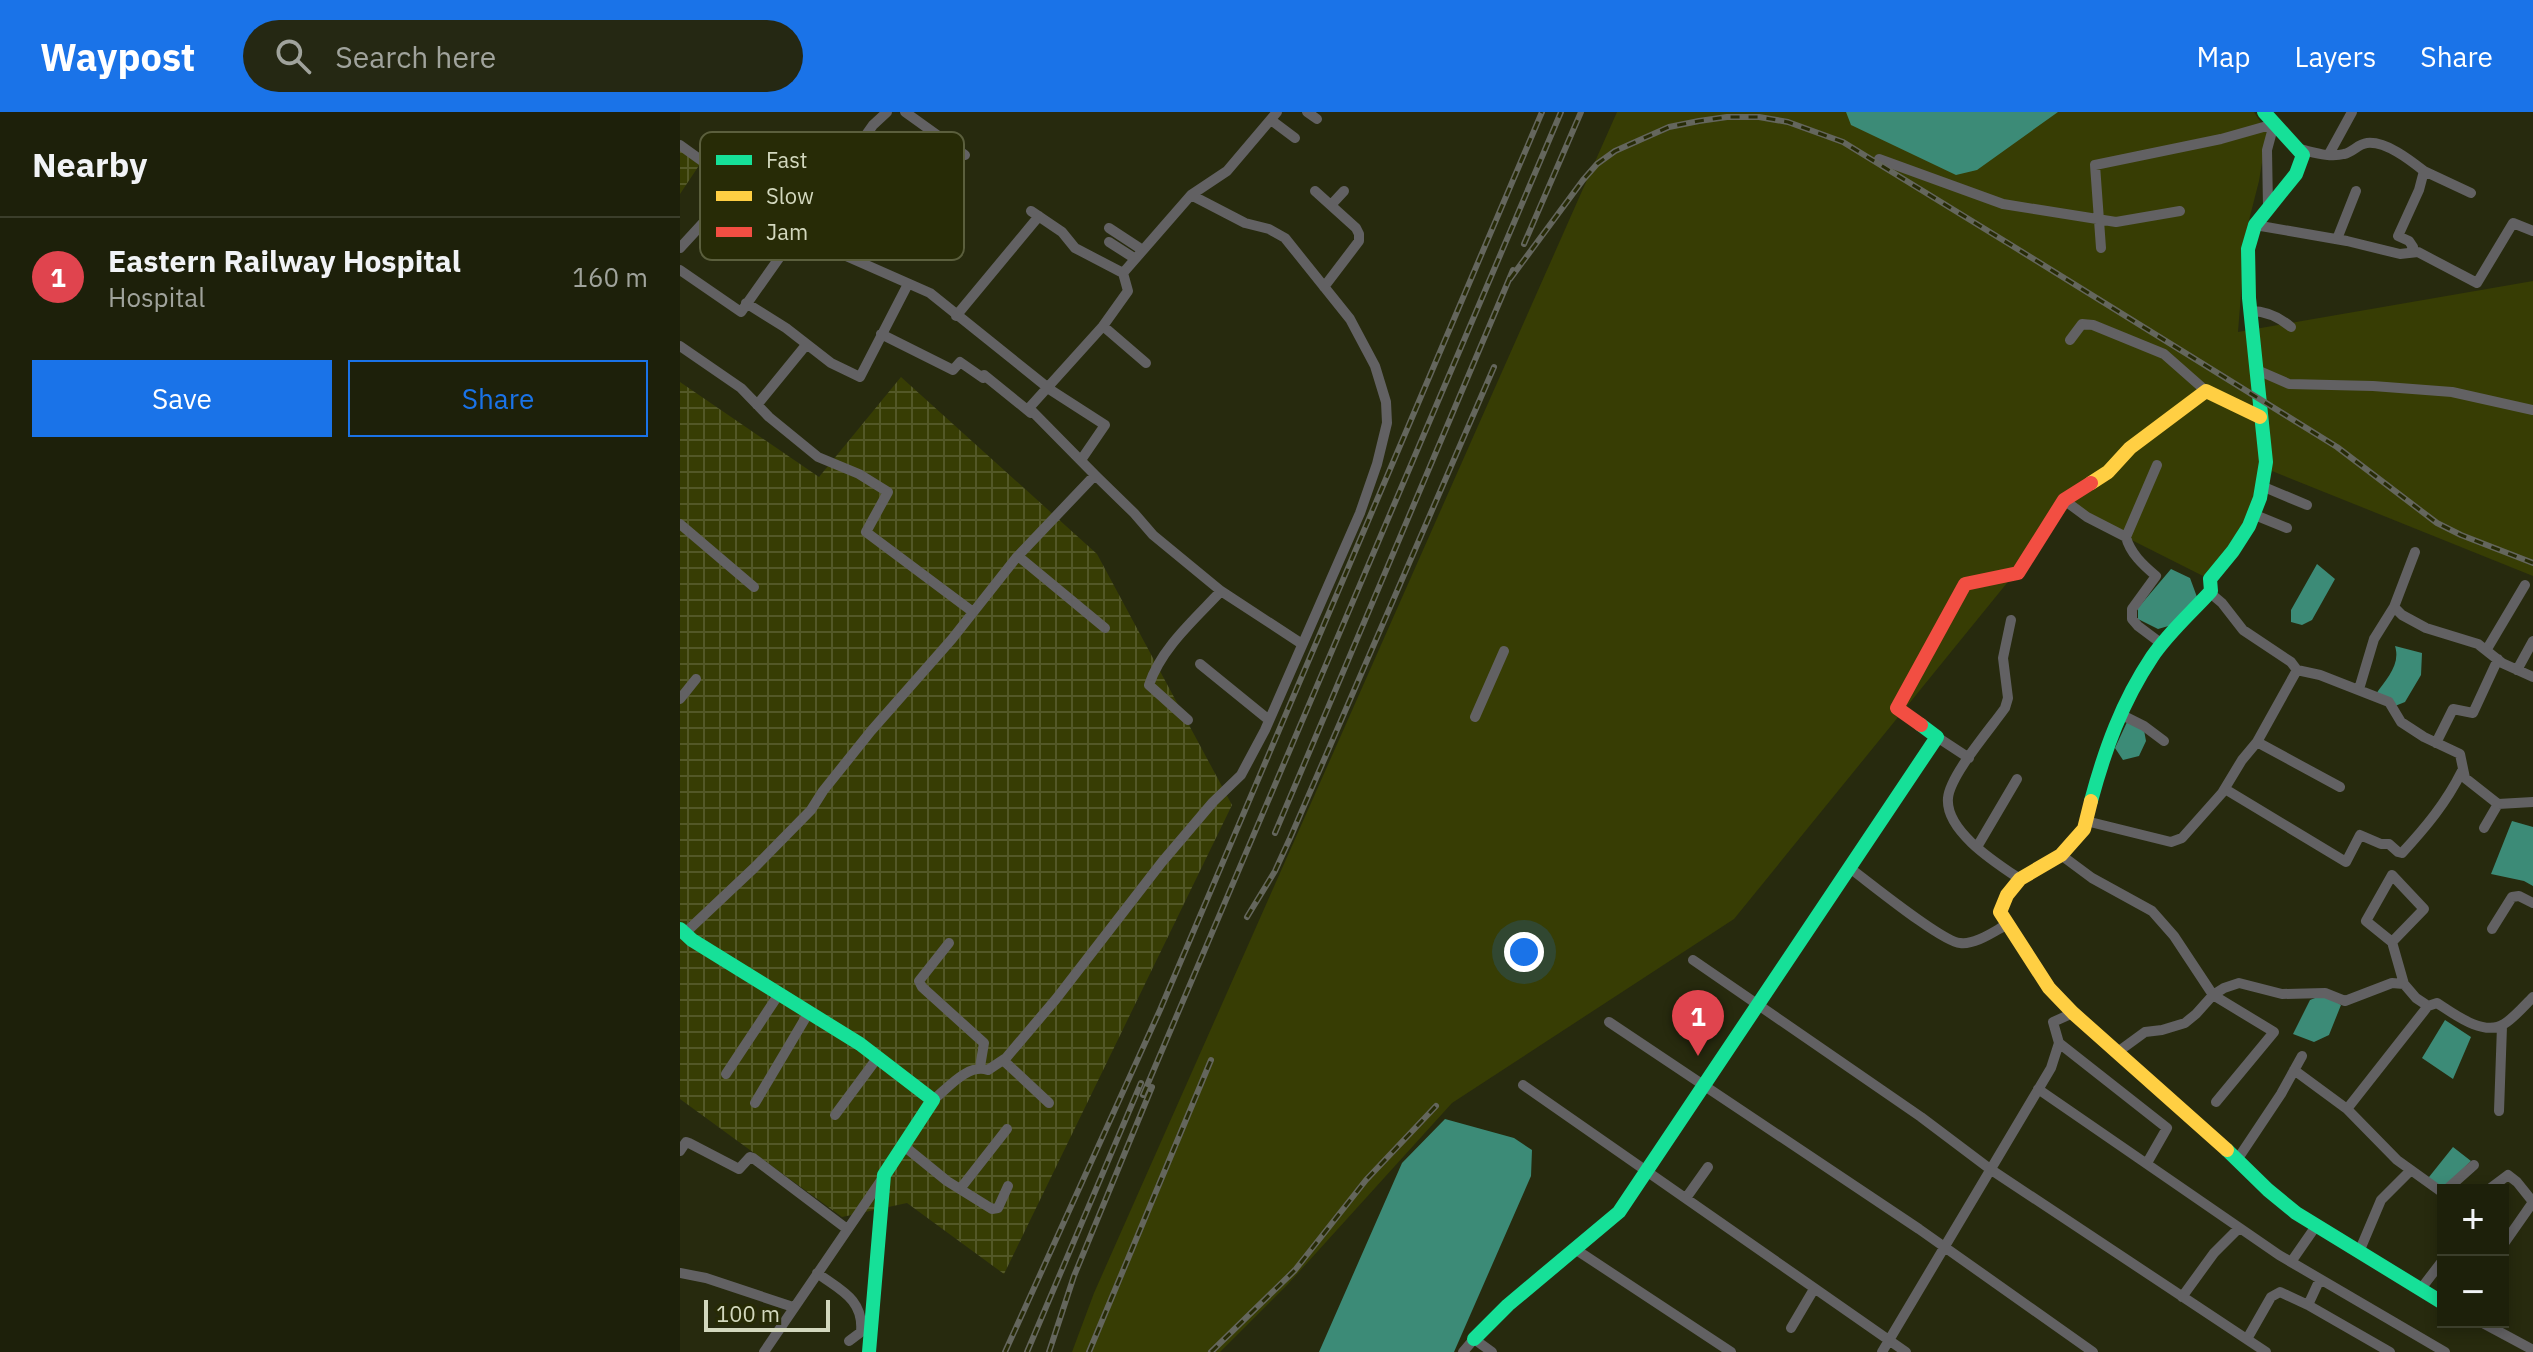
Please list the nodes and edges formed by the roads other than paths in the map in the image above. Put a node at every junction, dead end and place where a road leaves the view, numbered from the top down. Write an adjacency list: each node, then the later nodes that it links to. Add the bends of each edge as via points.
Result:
1 (887, 112): 7 (street)
2 (905, 112): 8 (street)
3 (2264, 112): 6 (street)
4 (2352, 112): 13 (street)
5 (1274, 116): 9 (street); 22 (street, via 1227,171)
6 (2274, 124): 11 (street); 24 (street, via 2267,150); 26 (street, via 2095,165)
7 (868, 132)
8 (933, 132)
9 (1295, 138)
10 (680, 145): 12 (street)
11 (2299, 149): 13 (street); 24 (street, via 2303,155 2296,174)
12 (690, 153): 15 (street); 16 (street)
13 (2329, 154): 17 (street, via 2377,143)
14 (1879, 159): 26 (street, via 2003,204)
15 (700, 160)
16 (680, 164)
17 (2424, 171): 21 (street); 35 (street, via 2398,236 2409,241)
18 (1315, 191): 23 (street)
19 (1344, 191): 23 (street)
20 (2356, 191): 31 (street)
21 (2471, 193)
22 (1191, 195): 36 (street); 42 (street, via 1285,238)
23 (1331, 205): 42 (street, via 1356,228 1359,241)
24 (2268, 208): 27 (street)
25 (2180, 211): 26 (street)
26 (2100, 220): 34 (street)
27 (2255, 225): 31 (street); 44 (street, via 2248,249)
28 (700, 226): 33 (street)
29 (1109, 228): 36 (street)
30 (2533, 231): 35 (street, via 2513,223 2477,283 2418,252)
31 (2337, 239): 35 (street)
32 (1109, 242): 36 (street)
33 (680, 248)
34 (2101, 248)
35 (2410, 253)
36 (1138, 254): 40 (street)
37 (777, 260): 43 (street)
38 (855, 260): 41 (street)
39 (680, 270): 43 (street, via 741,312)
40 (1123, 273): 45 (street, via 1075,248 1035,213); 46 (street, via 1128,291)
41 (908, 284): 45 (street, via 930,293); 48 (street)
42 (1324, 287): 81 (street, via 1350,319 1375,366 1387,423 1360,513)
43 (746, 303): 50 (street)
44 (2251, 311): 47 (street, via 2263,311); 53 (street)
45 (956, 316): 54 (street)
46 (1103, 326): 52 (street); 54 (street)
47 (2291, 327)
48 (881, 334): 50 (street, via 860,377); 58 (street, via 953,370 960,362)
49 (2070, 340): 55 (street, via 2082,324 2093,325 2164,354)
50 (806, 345): 56 (street)
51 (680, 346): 56 (street)
52 (1146, 363)
53 (2257, 370): 57 (street, via 2289,384 2452,392); 59 (street)
54 (1047, 387): 58 (street, via 1029,408); 60 (street, via 1105,425)
55 (2206, 391): 59 (street); 64 (street, via 2130,448 2108,472)
56 (757, 405): 77 (street, via 818,457 888,492 866,532)
57 (2533, 410)
58 (1033, 414): 60 (street)
59 (2260, 417): 63 (street)
60 (1081, 460): 62 (street)
61 (2157, 465): 69 (street)
62 (1095, 475): 71 (street); 74 (street, via 1153,535)
63 (2264, 487): 65 (street); 66 (street)
64 (2064, 500): 69 (street); 97 (street, via 2018,573 1965,584 1897,708)
65 (2307, 505)
66 (2255, 515): 68 (street); 75 (street, via 2210,579)
67 (680, 524): 73 (street)
68 (2287, 528)
69 (2126, 537): 82 (street, via 2156,576 2132,609 2132,619)
70 (2415, 552): 76 (street)
71 (1018, 556): 77 (street); 79 (street)
72 (2525, 585): 83 (street)
73 (754, 587)
74 (1221, 591): 81 (street); 95 (street, via 1164,653 1149,685)
75 (2209, 592): 82 (street); 87 (street, via 2243,630)
76 (2394, 607): 83 (street, via 2426,628); 91 (street, via 2374,639)
77 (973, 612): 117 (street, via 811,810)
78 (2011, 620): 101 (street, via 2003,658 2005,708)
79 (1105, 628)
80 (2533, 641): 88 (street)
81 (1302, 644): 96 (street)
82 (2162, 644): 93 (street)
83 (2487, 649): 85 (street)
84 (1504, 651): 94 (street)
85 (2498, 659): 88 (street); 100 (street, via 2473,713 2453,709)
86 (1200, 664): 96 (street)
87 (2297, 670): 91 (street); 99 (street)
88 (2517, 670): 89 (street)
89 (2533, 677)
90 (696, 679): 92 (street)
91 (2359, 689): 100 (street, via 2389,702 2401,722)
92 (680, 699)
93 (2120, 714): 98 (street); 108 (street)
94 (1475, 717)
95 (1188, 720)
96 (1269, 720): 135 (street, via 1241,775 1162,862)
97 (1937, 737): 101 (street); 112 (street)
98 (2164, 741)
99 (2257, 742): 104 (street); 105 (street)
100 (2436, 743): 102 (street, via 2460,754)
101 (1969, 758): 110 (street, via 1948,798 1953,821)
102 (2462, 771): 105 (street, via 2434,818 2402,853 2360,835 2346,862); 107 (street)
103 (2017, 779): 110 (street)
104 (2340, 787)
105 (2225, 789): 108 (street, via 2182,838 2171,842)
106 (2533, 802): 107 (street)
107 (2498, 804): 109 (street)
108 (2086, 821): 111 (street)
109 (2484, 828)
110 (1977, 847): 113 (street)
111 (2061, 855): 113 (street); 123 (street, via 2152,911)
112 (1851, 869): 115 (street, via 1958,944); 125 (street)
113 (2020, 879): 115 (street, via 2000,912)
114 (2533, 903): 116 (street, via 2512,897)
115 (2006, 925): 128 (street)
116 (2492, 929)
117 (682, 931): 122 (street)
118 (2392, 942): 118 (street, via 2366,921 2392,875 2424,909); 121 (street)
119 (949, 943): 136 (street, via 919,981 984,1043)
120 (1693, 960): 125 (street)
121 (2404, 984): 123 (street, via 2392,983 2345,1001 2325,993 2282,994 2239,983); 126 (street)
122 (779, 994): 127 (street); 138 (street)
123 (2213, 995): 132 (street, via 2185,1023 2145,1032); 143 (street, via 2274,1032)
124 (2533, 997): 130 (street)
125 (1758, 1006): 140 (street); 156 (street)
126 (2428, 1006): 130 (street, via 2437,1003 2486,1028); 146 (street)
127 (809, 1012): 134 (street); 144 (street)
128 (2073, 1013): 131 (street, via 2053,1022); 132 (street)
129 (1609, 1022): 140 (street)
130 (2502, 1026): 147 (street)
131 (2059, 1043): 141 (street); 153 (street, via 2167,1128)
132 (2119, 1051): 152 (street)
133 (2302, 1056): 137 (street)
134 (878, 1057): 142 (street); 148 (street)
135 (1003, 1060): 136 (street, via 988,1070); 145 (street)
136 (980, 1067): 142 (street)
137 (2294, 1070): 146 (street); 152 (street)
138 (726, 1074)
139 (1523, 1085): 157 (street)
140 (1705, 1085): 157 (street); 171 (street)
141 (2038, 1089): 153 (street); 156 (street)
142 (933, 1100): 150 (street)
143 (2216, 1102)
144 (755, 1103)
145 (1049, 1103)
146 (2347, 1109): 158 (street)
147 (2499, 1111)
148 (835, 1115)
149 (1007, 1129): 164 (street)
150 (904, 1146): 159 (street); 164 (street)
151 (680, 1151): 169 (street, via 689,1143 739,1169 753,1158)
152 (2237, 1160): 167 (street)
153 (2147, 1163): 168 (street)
154 (2474, 1165): 160 (street)
155 (1708, 1167): 165 (street)
156 (1990, 1169): 171 (street); 181 (street)
157 (1647, 1170): 165 (street); 172 (street, via 1619,1212)
158 (2410, 1171): 163 (street); 173 (street, via 2381,1200)
159 (884, 1175): 169 (street); 193 (street)
160 (2453, 1184)
161 (2496, 1184): 166 (street, via 2508,1175)
162 (1008, 1186): 164 (street, via 994,1210)
163 (2437, 1186)
164 (960, 1189)
165 (1686, 1198): 179 (street)
166 (2533, 1202): 170 (street)
167 (2316, 1226): 173 (street); 174 (street)
168 (2239, 1228): 174 (street); 181 (street)
169 (847, 1229): 177 (street)
170 (2509, 1236)
171 (1946, 1248): 190 (street); 199 (street)
172 (1575, 1249): 187 (street); 196 (street)
173 (2359, 1252): 180 (street)
174 (2291, 1262): 178 (street)
175 (2437, 1268): 180 (street)
176 (680, 1273): 184 (street)
177 (817, 1273): 184 (street); 189 (street, via 852,1299 862,1315 861,1332)
178 (2320, 1279): 183 (street); 202 (street)
179 (1814, 1289): 185 (street); 190 (street)
180 (2420, 1290): 182 (street)
181 (2182, 1297): 188 (street)
182 (2437, 1300)
183 (2308, 1305): 188 (street, via 2280,1292 2271,1297); 201 (street)
184 (793, 1307): 192 (street)
185 (1791, 1328)
186 (2492, 1328): 191 (street)
187 (1474, 1339): 194 (street); 195 (street)
188 (2247, 1339): 200 (street)
189 (849, 1341)
190 (1889, 1341): 197 (street); 198 (street)
191 (2533, 1350)
192 (764, 1352)
193 (869, 1352)
194 (1463, 1352)
195 (1492, 1352)
196 (1731, 1352)
197 (1882, 1352)
198 (1906, 1352)
199 (2093, 1352)
200 (2266, 1352)
201 (2390, 1352)
202 (2445, 1352)

